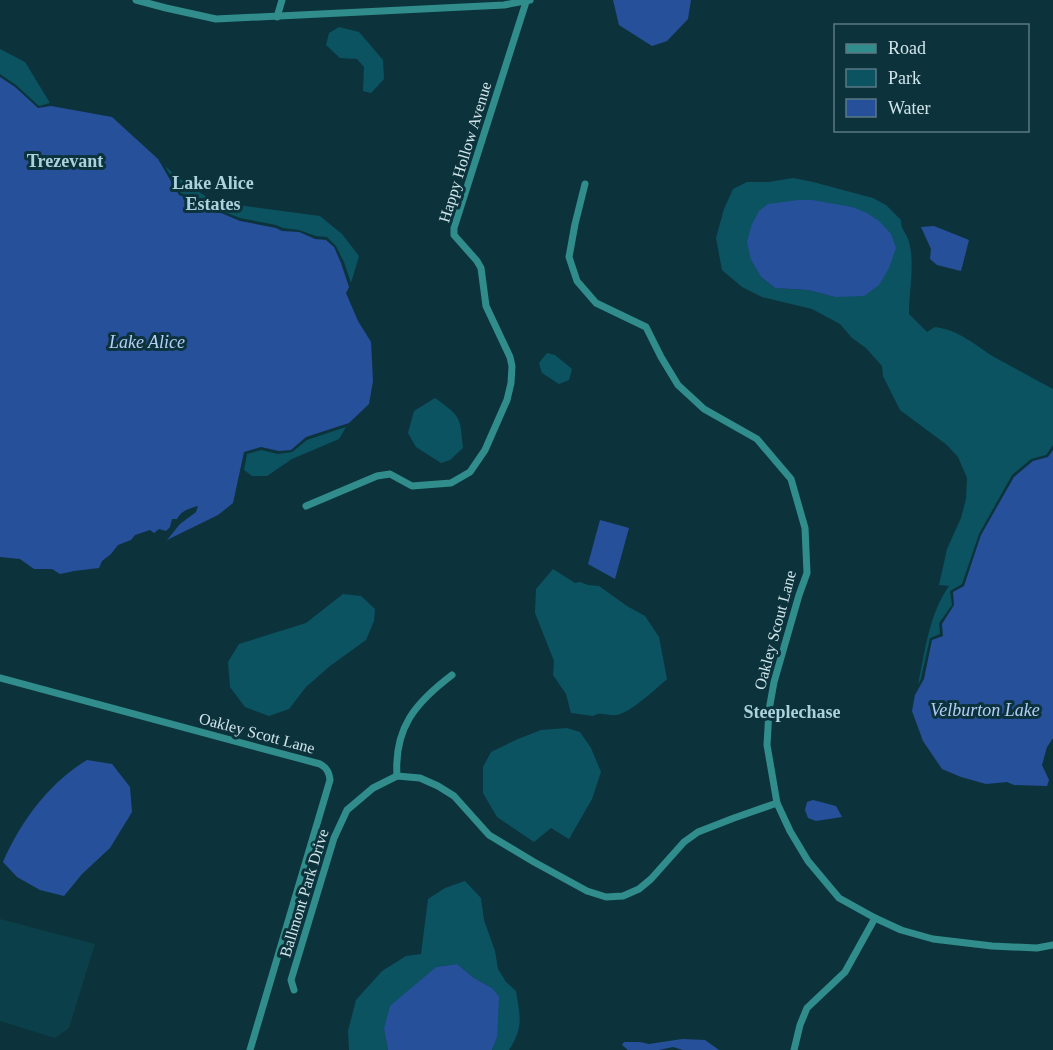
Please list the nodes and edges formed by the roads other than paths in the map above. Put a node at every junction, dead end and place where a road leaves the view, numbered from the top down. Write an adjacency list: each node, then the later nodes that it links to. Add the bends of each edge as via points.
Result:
1 (136, 0): 4 (street, via 216,19)
2 (282, 0): 4 (street)
3 (528, 1): 4 (street); 6 (street, Happy Hollow Avenue, via 454,228 454,235 481,268 486,306 510,357 511,383 498,422 470,472 452,483 412,486 390,474 377,476)
4 (277, 17)
5 (585, 184): 10 (street, Oakley Scout Lane, via 569,256 578,281 596,303 646,327 678,386 704,409 756,439 791,479 805,528 807,573 769,710 767,745)
6 (306, 506)
7 (452, 675): 9 (street, via 430,692 409,719 396,760)
8 (0, 678): 14 (street, Oakley Scott Lane, via 320,764 329,772 330,780)
9 (397, 776): 10 (street, via 420,778 438,786 454,796 489,835 587,891 606,897 639,890 698,832); 13 (street, Ballmont Park Drive, via 373,788 347,810 334,838 294,969)
10 (777, 803): 11 (street, Oakley Scout Lane, via 808,861 839,898)
11 (875, 918): 12 (street, Oakley Scout Lane, via 933,939 992,946); 15 (street, via 845,972 807,1008)
12 (1053, 945)
13 (294, 990)
14 (250, 1050)
15 (794, 1050)

